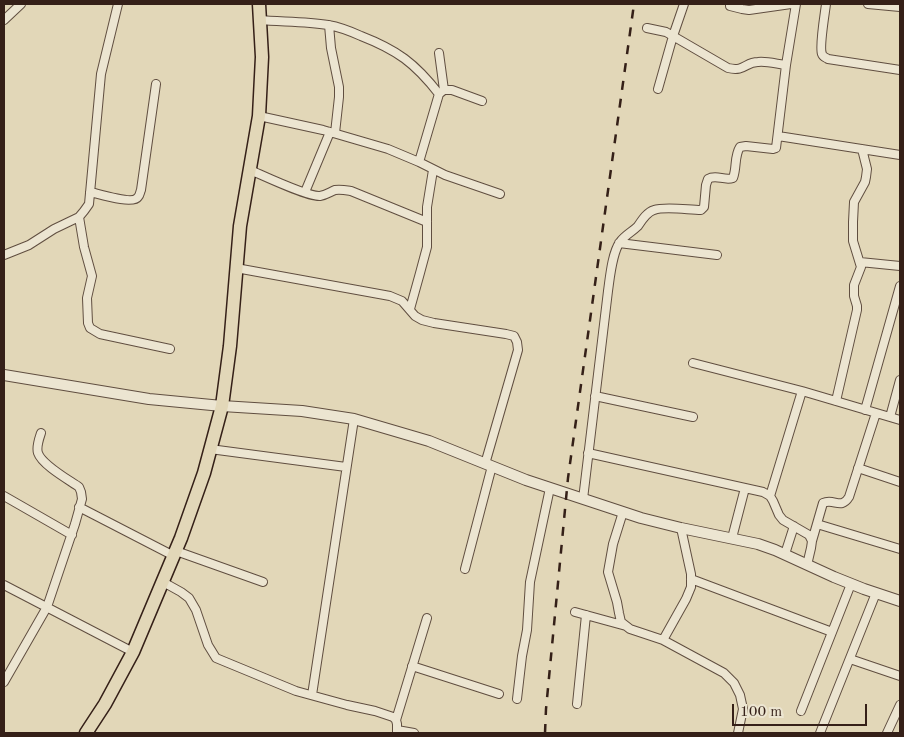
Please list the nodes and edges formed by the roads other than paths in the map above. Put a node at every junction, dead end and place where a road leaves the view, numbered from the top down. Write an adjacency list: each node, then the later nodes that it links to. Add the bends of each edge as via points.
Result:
1 (21, 4): 11 (street)
2 (118, 4): 31 (street, via 101,74)
3 (259, 4): 12 (main road)
4 (684, 4): 15 (street)
5 (730, 4): 6 (street, via 750,10)
6 (791, 4)
7 (796, 4): 17 (street)
8 (826, 4): 18 (street, via 823,56)
9 (868, 4): 10 (street)
10 (900, 7)
11 (4, 20)
12 (260, 20): 13 (street); 23 (main road)
13 (329, 25): 21 (street, via 384,45); 24 (street, via 339,87)
14 (647, 28): 15 (street)
15 (673, 36): 17 (street, via 735,70 756,62); 20 (street)
16 (439, 53): 21 (street)
17 (786, 66): 25 (street)
18 (900, 70)
19 (156, 84): 31 (street, via 138,198 127,200)
20 (658, 89)
21 (441, 92): 22 (street, via 452,90); 28 (street)
22 (482, 101)
23 (259, 116): 24 (street); 29 (main road)
24 (332, 133): 28 (street, via 388,149); 32 (street)
25 (778, 136): 26 (street); 36 (street, via 776,148 772,150 740,147 733,178 708,179 701,210 654,210)
26 (862, 149): 27 (street); 39 (street, via 867,169 865,182 854,202 853,222 853,241)
27 (900, 155)
28 (419, 162): 30 (street)
29 (250, 170): 32 (street); 41 (main road)
30 (434, 170): 33 (street); 35 (street)
31 (90, 192): 34 (street, via 88,204)
32 (305, 192): 35 (street, via 319,196 334,190 351,191)
33 (500, 194)
34 (79, 217): 38 (street); 44 (street, via 92,276 86,303 90,328 100,334)
35 (427, 222): 43 (street, via 426,253)
36 (619, 243): 37 (street); 49 (street, via 611,270)
37 (717, 254)
38 (4, 255)
39 (860, 262): 40 (street); 50 (street, via 853,290 857,310)
40 (900, 266)
41 (236, 268): 43 (street, via 390,296); 51 (main road)
42 (900, 286): 52 (street)
43 (410, 309): 61 (street, via 422,320 514,336 518,350)
44 (170, 349)
45 (693, 363): 48 (street)
46 (4, 375): 51 (street, via 149,399)
47 (900, 380): 54 (street)
48 (802, 391): 50 (street); 68 (street)
49 (595, 396): 55 (street); 60 (street)
50 (836, 401): 52 (street)
51 (222, 406): 56 (street, via 302,411); 59 (main road)
52 (865, 410): 53 (street)
53 (876, 412): 54 (street); 63 (street)
54 (890, 416): 57 (street)
55 (693, 417)
56 (354, 419): 61 (street, via 429,441); 62 (street)
57 (900, 420)
58 (41, 433): 70 (street, via 38,452 41,458 79,487)
59 (210, 449): 62 (street); 79 (main road)
60 (588, 453): 66 (street); 69 (street)
61 (489, 465): 65 (street); 82 (street)
62 (346, 467): 103 (street)
63 (858, 468): 64 (street); 72 (street, via 846,502 823,503)
64 (900, 482)
65 (550, 488): 69 (street); 104 (street, via 530,582)
66 (745, 488): 68 (street); 76 (street)
67 (4, 496): 75 (street)
68 (770, 496): 73 (street, via 779,515)
69 (583, 499): 71 (street)
70 (80, 507): 75 (street); 79 (street)
71 (623, 512): 74 (street); 94 (street, via 608,572 620,618)
72 (817, 524): 77 (street); 78 (street)
73 (794, 526): 77 (street); 80 (street)
74 (681, 528): 76 (street); 83 (street)
75 (72, 535): 90 (street)
76 (732, 538): 80 (street)
77 (812, 540): 81 (street)
78 (900, 549)
79 (175, 553): 84 (main road); 85 (street)
80 (785, 554): 81 (street)
81 (807, 564): 86 (street)
82 (465, 569)
83 (691, 579): 95 (street); 96 (street, via 686,599)
84 (163, 582): 97 (main road); 103 (street, via 189,598 216,658)
85 (263, 582)
86 (851, 584): 88 (street); 95 (street)
87 (4, 585): 90 (street)
88 (876, 593): 89 (street); 98 (street)
89 (900, 601)
90 (47, 607): 97 (street); 101 (street)
91 (575, 612): 92 (street)
92 (586, 615): 94 (street); 105 (street)
93 (427, 618): 99 (street)
94 (626, 626): 96 (street)
95 (832, 632): 107 (street)
96 (663, 640): 112 (street, via 724,673 734,683 743,709)
97 (133, 652): 110 (main road)
98 (850, 658): 100 (street); 113 (street)
99 (412, 666): 102 (street); 108 (street)
100 (900, 676)
101 (4, 681)
102 (499, 694)
103 (312, 695): 108 (street, via 375,711)
104 (517, 699)
105 (577, 704)
106 (900, 705): 114 (street)
107 (801, 711)
108 (396, 720): 109 (street)
109 (397, 732): 111 (street)
110 (86, 733)
111 (414, 733)
112 (738, 733)
113 (820, 733)
114 (887, 733)

